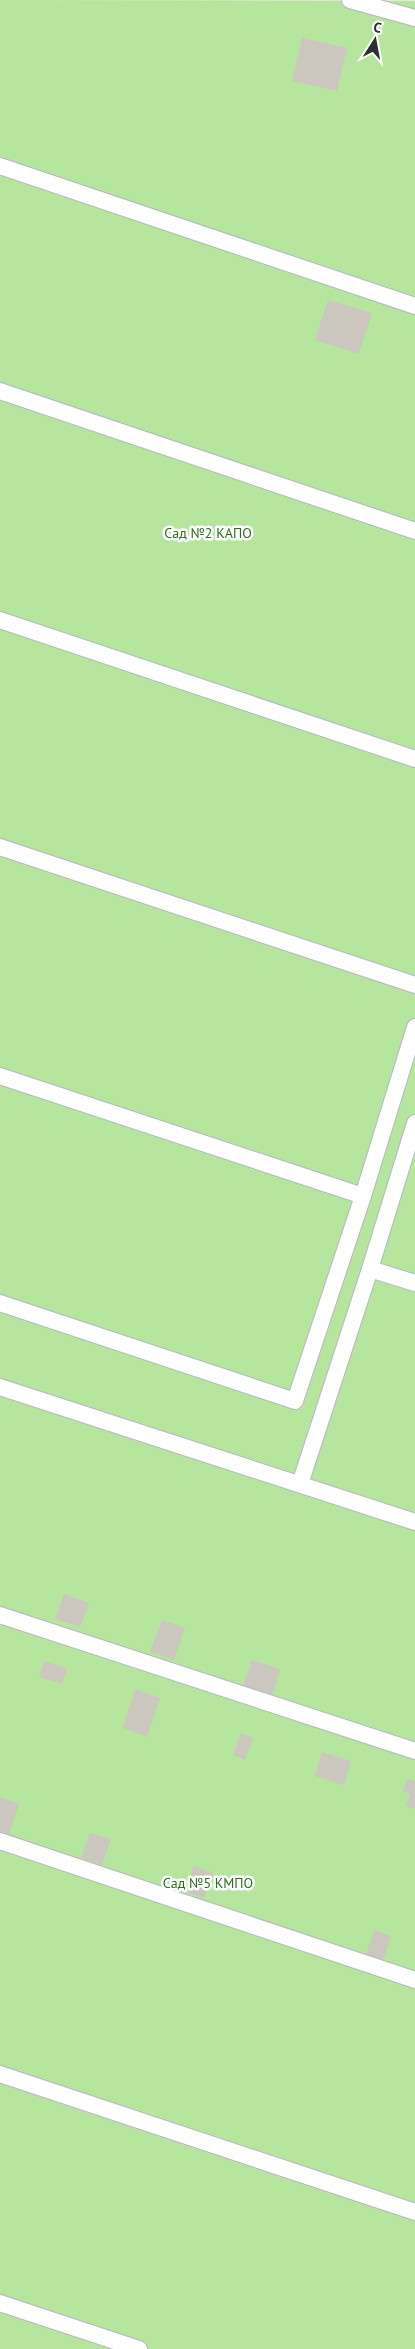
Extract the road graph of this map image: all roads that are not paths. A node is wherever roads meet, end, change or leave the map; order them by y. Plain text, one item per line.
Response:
1 (350, 0) edge
2 (415, 18) edge
3 (0, 166) edge
4 (415, 306) edge
5 (0, 392) edge
6 (415, 531) edge
7 (0, 620) edge
8 (415, 759) edge
9 (0, 847) edge
10 (415, 985) edge
11 (415, 1027) edge
12 (0, 1076) edge
13 (415, 1122) edge
14 (363, 1196) junction
15 (370, 1269) junction
16 (415, 1283) edge
17 (0, 1303) edge
18 (0, 1387) edge
19 (300, 1484) junction
20 (415, 1522) edge
21 (0, 1615) edge
22 (415, 1751) edge
23 (0, 1840) edge
24 (415, 1980) edge
25 (0, 2074) edge
26 (415, 2212) edge
27 (0, 2303) edge
28 (139, 2349) edge

1 - 2 lane
3 - 4 lane
5 - 6 lane
7 - 8 lane
9 - 10 lane
11 - 14 lane
12 - 14 lane
13 - 15 lane
14 - 17 lane
15 - 16 lane
15 - 19 lane
18 - 19 lane
19 - 20 lane
21 - 22 lane
23 - 24 lane
25 - 26 lane
27 - 28 lane

